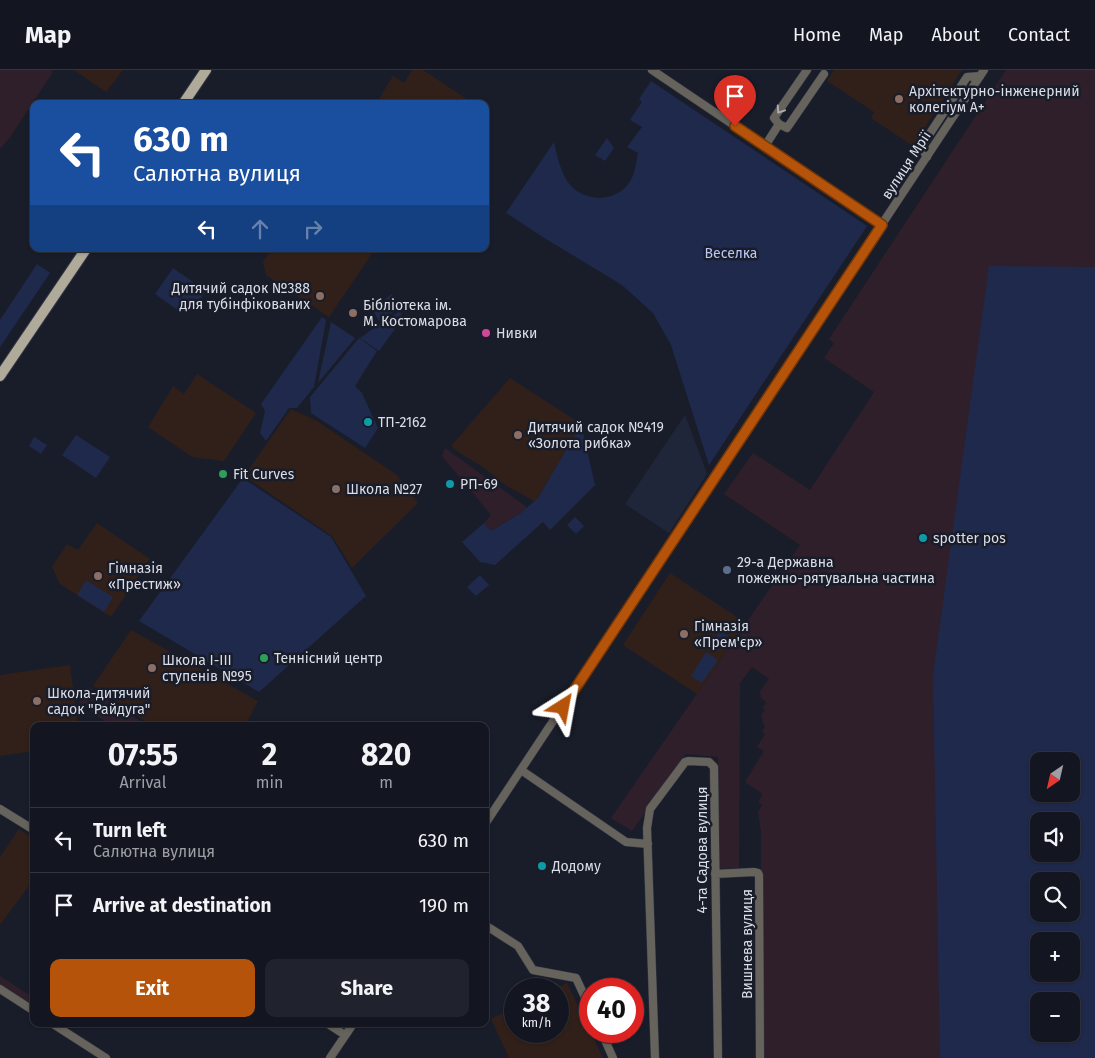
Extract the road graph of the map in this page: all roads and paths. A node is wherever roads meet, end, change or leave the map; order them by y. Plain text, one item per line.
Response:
1 (206, 70) edge
2 (652, 70) edge
3 (807, 70) edge
4 (811, 70) edge
5 (825, 73) edge
6 (982, 73) edge
7 (186, 100) edge
8 (779, 124) junction
9 (765, 146) junction
10 (882, 225) junction
11 (84, 252) edge
12 (0, 376) edge
13 (521, 770) junction
14 (0, 809) edge
15 (489, 818) edge
16 (30, 828) edge
17 (648, 844) junction
18 (715, 874) junction
19 (489, 928) edge
20 (579, 984) edge
21 (0, 989) edge
22 (30, 1008) edge
23 (58, 1027) edge
24 (333, 1027) edge
25 (351, 1027) edge
26 (345, 1035) junction
27 (606, 1043) edge
28 (106, 1058) edge
29 (330, 1058) edge
30 (613, 1058) edge
31 (656, 1058) edge
32 (718, 1058) edge
33 (760, 1058) edge

1 - 7 main road
2 - 9 street
3 -> 8 street
4 - 5 street
5 - 8 street
6 - 10 street, вулиця Мрії
8 - 9 street
9 - 10 street
10 - 13 street, вулиця Мрії
11 - 12 main road
13 - 15 street, вулиця Мрії
13 - 17 street
14 - 16 street
17 - 18 street, 4-та Садова вулиця
17 - 31 street
18 - 32 street, 4-та Садова вулиця
18 - 33 street, Вишнева вулиця
19 - 20 street
21 - 22 street
23 - 28 street
24 - 26 street
25 - 26 street
26 - 29 street
27 - 30 street

